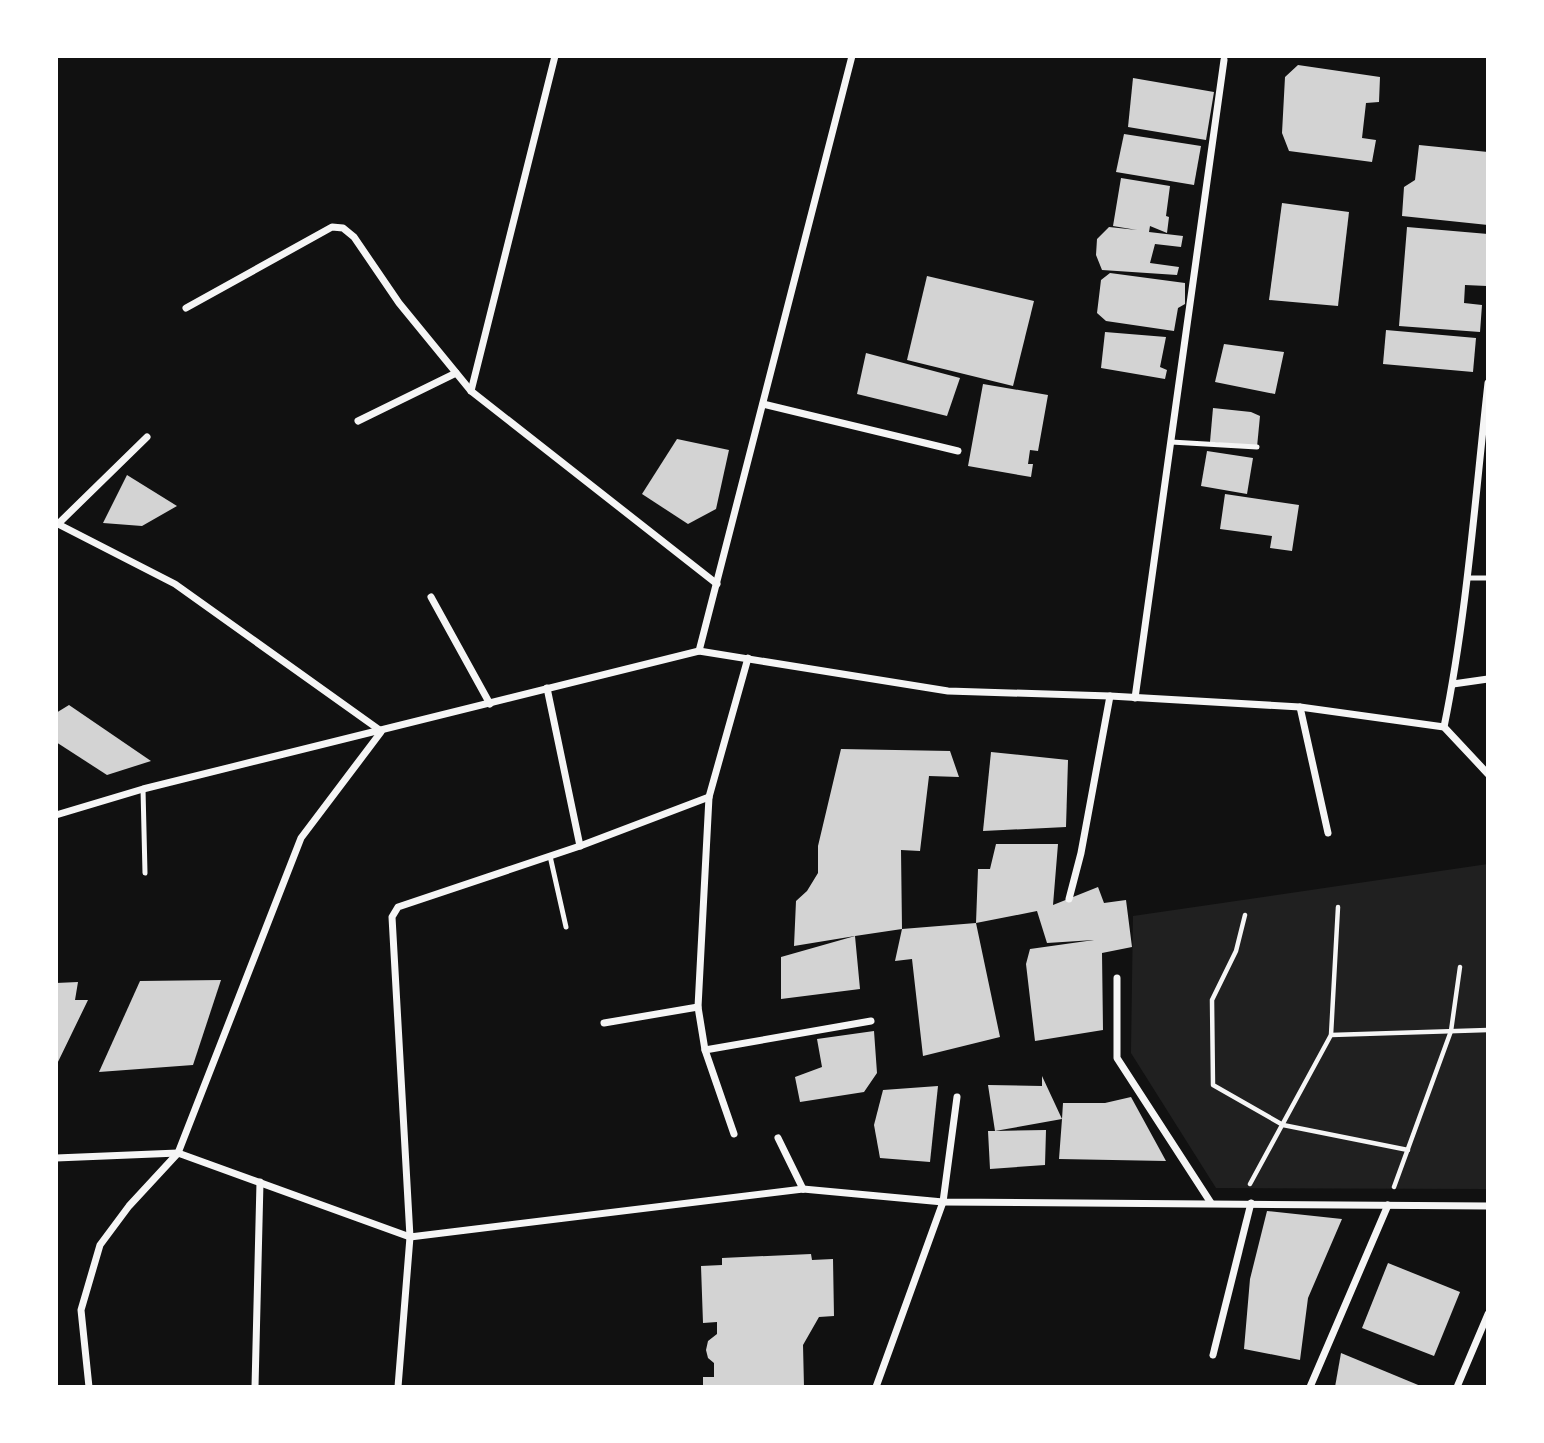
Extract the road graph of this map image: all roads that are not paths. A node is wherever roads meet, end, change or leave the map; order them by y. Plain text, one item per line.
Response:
1 (555, 56) edge
2 (852, 56) edge
3 (1224, 61) dead end
4 (186, 308) dead end
5 (456, 373) junction
6 (1488, 383) edge
7 (471, 391) junction
8 (763, 404) junction
9 (358, 421) dead end
10 (1485, 433) edge
11 (146, 437) dead end
12 (1171, 442) junction
13 (1257, 447) dead end
14 (958, 450) dead end
15 (57, 524) edge
16 (1466, 578) junction
17 (1488, 578) edge
18 (717, 584) junction
19 (430, 597) dead end
20 (699, 651) junction
21 (748, 658) junction
22 (1488, 679) edge
23 (1453, 684) junction
24 (547, 688) junction
25 (1110, 696) junction
26 (1135, 698) junction
27 (490, 704) junction
28 (1300, 707) junction
29 (1444, 727) junction
30 (381, 731) junction
31 (1488, 774) edge
32 (143, 789) junction
33 (709, 797) junction
34 (56, 815) edge
35 (1328, 833) dead end
36 (580, 846) junction
37 (550, 856) junction
38 (145, 873) dead end
39 (1069, 899) dead end
40 (566, 927) dead end
41 (1117, 978) dead end
42 (698, 1007) junction
43 (871, 1021) dead end
44 (604, 1023) dead end
45 (705, 1050) junction
46 (957, 1097) dead end
47 (734, 1134) dead end
48 (778, 1138) dead end
49 (178, 1153) junction
50 (56, 1158) edge
51 (260, 1182) junction
52 (803, 1189) junction
53 (943, 1202) junction
54 (1211, 1203) junction
55 (1251, 1203) junction
56 (1388, 1205) junction
57 (1488, 1206) edge
58 (410, 1237) junction
59 (1488, 1314) edge
60 (1213, 1354) dead end
61 (89, 1387) edge
62 (254, 1387) edge
63 (398, 1387) edge
64 (876, 1387) edge
65 (1310, 1387) edge
66 (1457, 1387) edge

1 - 7 street
2 - 8 street
3 - 12 street
4 - 5 street
5 - 7 street
5 - 9 street
6 - 10 street
7 - 18 street
8 - 14 street
8 - 18 street
10 - 16 street
11 - 15 street
12 - 13 lane
12 - 26 street
15 - 30 street
16 - 17 lane
16 - 23 street
18 - 20 street
19 - 27 street
20 - 21 street
20 - 24 street
21 - 25 street
21 - 33 street
22 - 23 street
23 - 29 street
24 - 27 street
24 - 36 street
25 - 26 street
25 - 39 street
26 - 28 street
27 - 30 street
28 - 29 street
28 - 35 street
29 - 31 street
30 - 32 street
30 - 49 street
32 - 34 street
32 - 38 lane
33 - 36 street
33 - 42 street
36 - 37 street
37 - 40 lane
37 - 58 street
41 - 54 street
42 - 44 street
42 - 45 street
43 - 45 street
45 - 47 street
46 - 53 street
48 - 52 street
49 - 50 street
49 - 51 street
49 - 61 street
51 - 58 street
51 - 62 street
52 - 53 street
52 - 58 street
53 - 54 street
53 - 64 street
54 - 55 street
55 - 56 street
55 - 60 street
56 - 57 street
56 - 65 street
58 - 63 street
59 - 66 street

